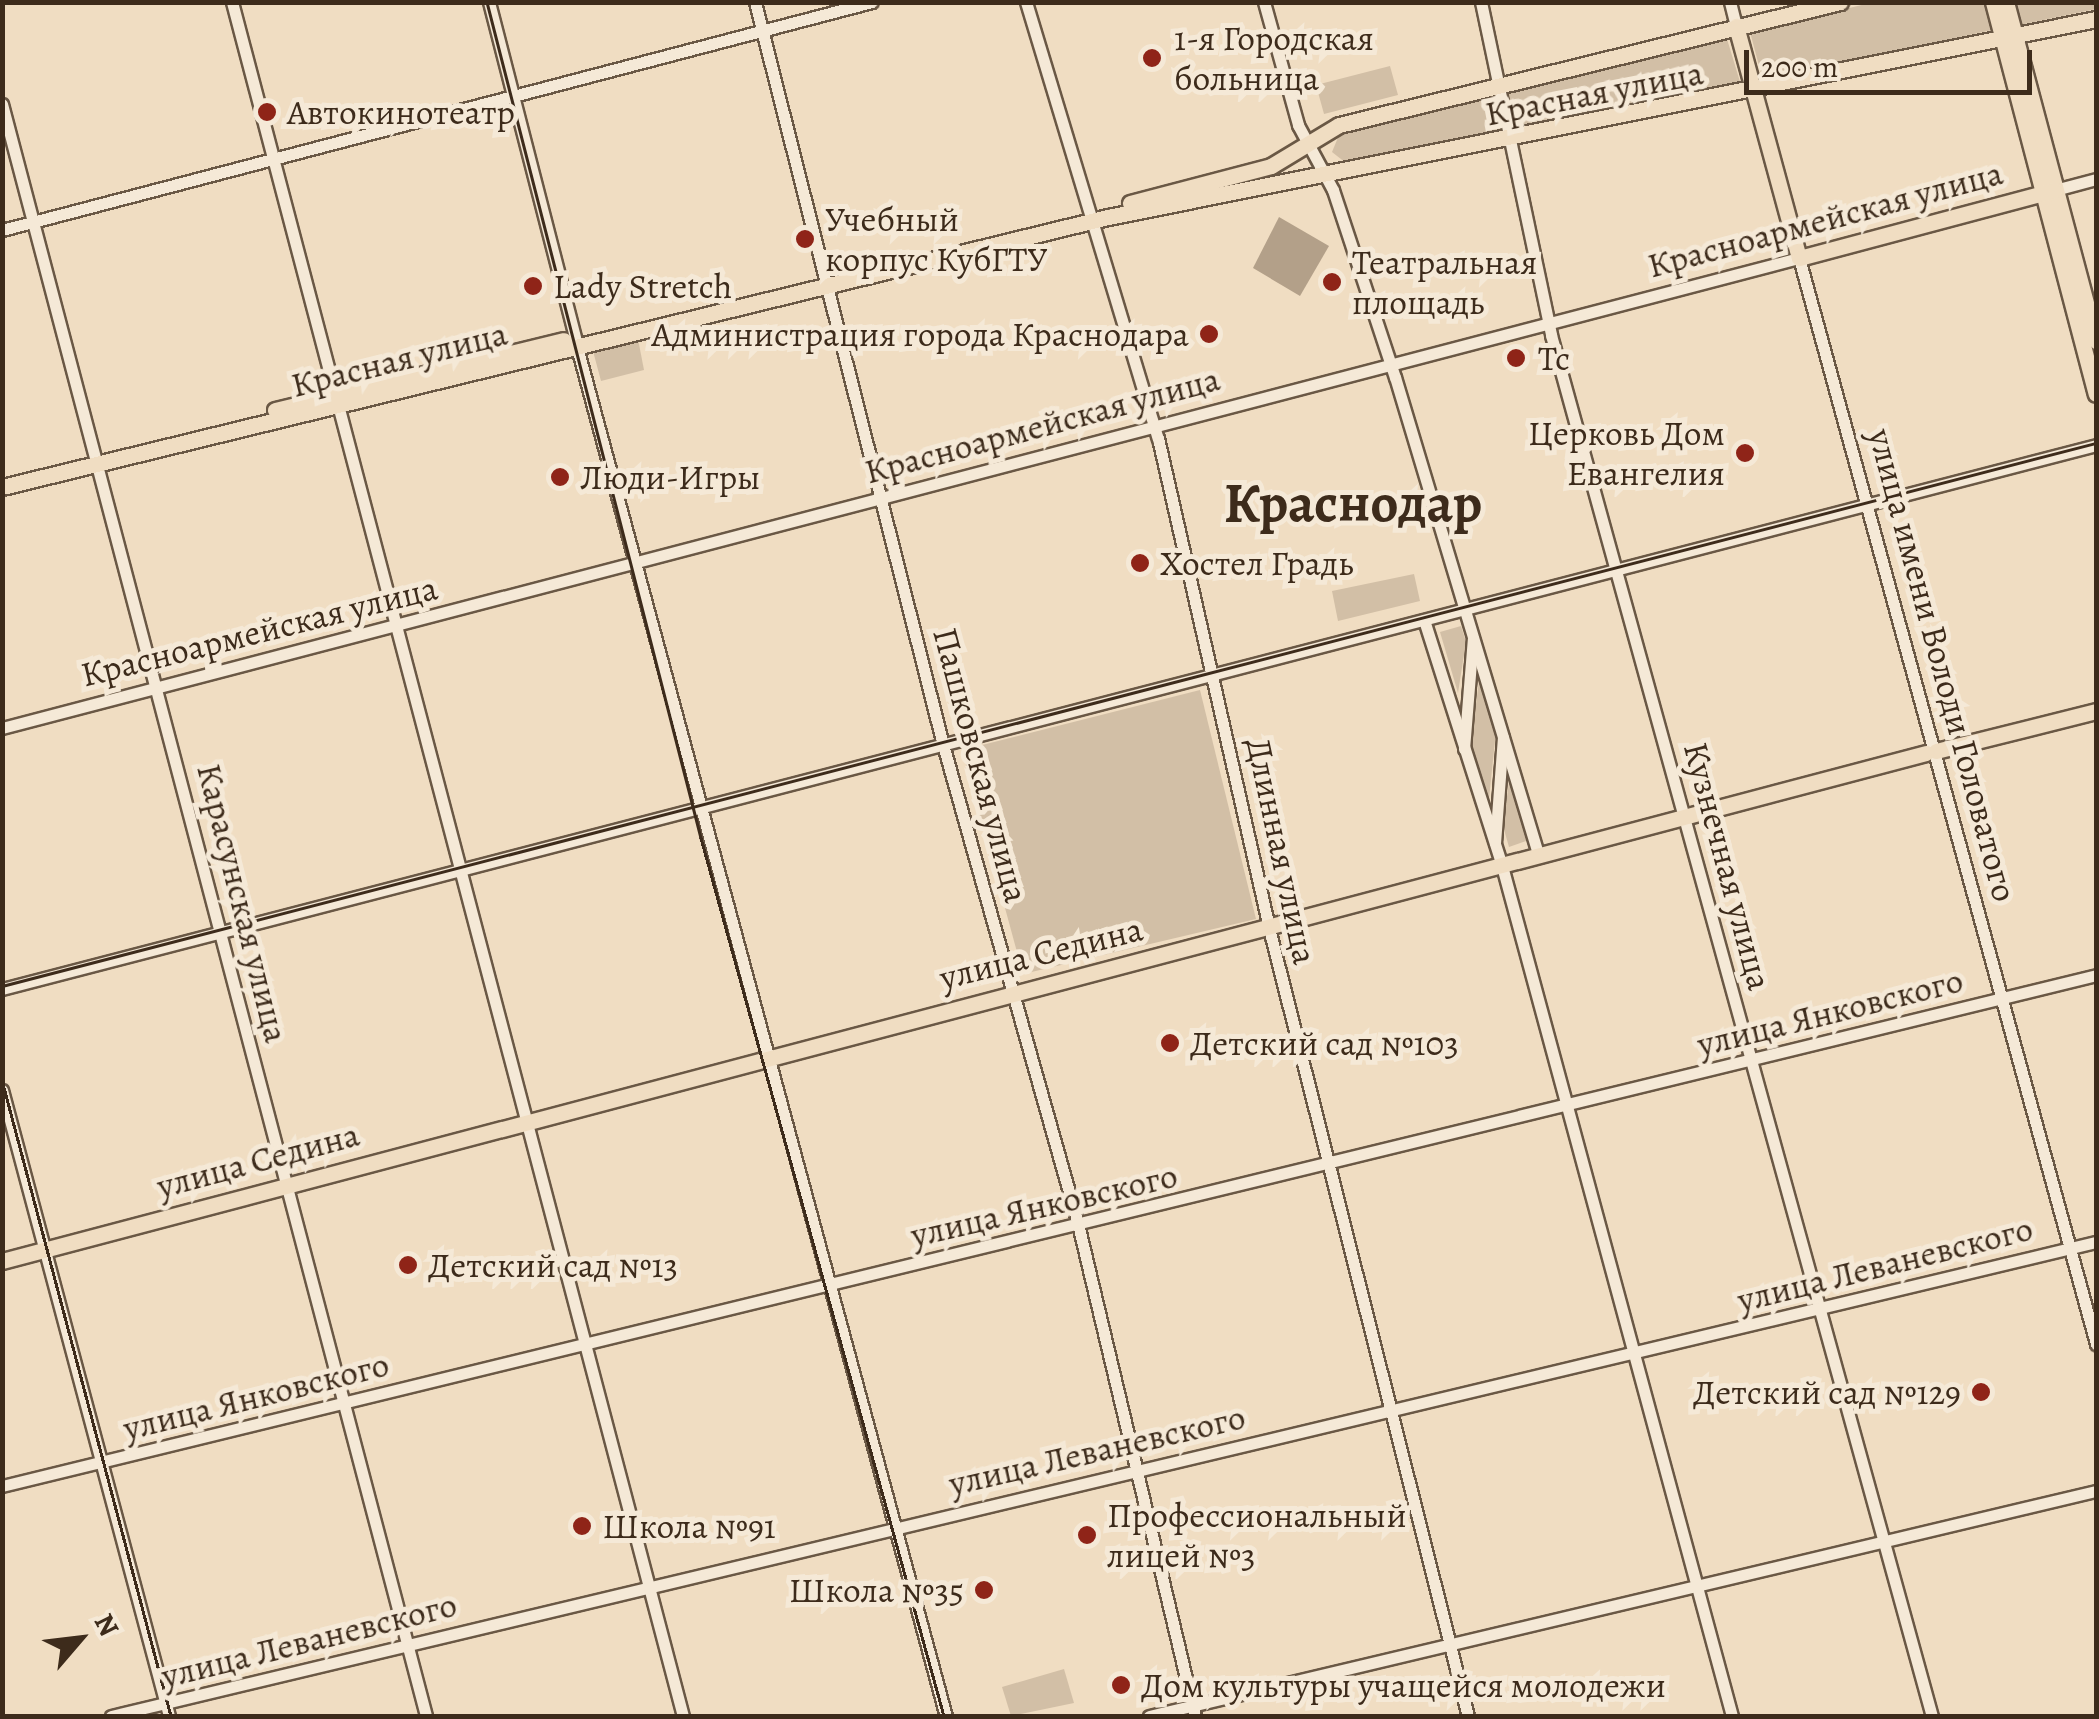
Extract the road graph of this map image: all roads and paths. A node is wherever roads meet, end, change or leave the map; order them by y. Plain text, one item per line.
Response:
1 (232, 2) edge
2 (489, 2) edge
3 (755, 2) edge
4 (872, 2) edge
5 (1026, 2) edge
6 (1264, 2) edge
7 (1482, 2) edge
8 (1730, 2) edge
9 (1840, 2) edge
10 (1992, 2) edge
11 (2006, 2) edge
12 (2096, 19) edge
13 (1736, 26) junction
14 (763, 30) junction
15 (2007, 36) junction
16 (1501, 84) junction
17 (1754, 92) junction
18 (514, 97) junction
19 (2, 104) edge
20 (1507, 140) junction
21 (1306, 143) junction
22 (274, 164) junction
23 (1322, 177) junction
24 (2096, 179) edge
25 (1216, 180) junction
26 (2047, 192) junction
27 (1220, 197) junction
28 (1094, 216) junction
29 (35, 222) junction
30 (2, 230) edge
31 (1799, 258) junction
32 (830, 280) junction
33 (1548, 322) junction
34 (576, 342) junction
35 (2096, 342) edge
36 (1386, 364) junction
37 (2096, 394) edge
38 (341, 398) junction
39 (1154, 426) junction
40 (2096, 445) edge
41 (95, 460) junction
42 (2, 478) edge
43 (2, 487) edge
44 (884, 497) junction
45 (1868, 507) junction
46 (634, 566) junction
47 (1618, 572) junction
48 (1467, 609) junction
49 (1424, 620) junction
50 (393, 628) junction
51 (1474, 629) junction
52 (1214, 672) junction
53 (160, 686) junction
54 (1468, 694) junction
55 (1444, 696) junction
56 (2096, 710) edge
57 (2, 728) edge
58 (1504, 729) junction
59 (942, 738) junction
60 (1931, 752) junction
61 (1464, 758) junction
62 (696, 807) junction
63 (1687, 817) junction
64 (1495, 843) junction
65 (1539, 856) junction
66 (1502, 866) junction
67 (457, 872) junction
68 (1269, 926) junction
69 (222, 931) junction
70 (2096, 975) edge
71 (2, 988) edge
72 (1017, 990) junction
73 (2002, 997) junction
74 (763, 1056) junction
75 (1752, 1060) junction
76 (2, 1090) edge
77 (1566, 1108) junction
78 (524, 1121) junction
79 (1329, 1168) junction
80 (285, 1184) junction
81 (1078, 1224) junction
82 (2096, 1242) edge
83 (2071, 1248) junction
84 (46, 1249) junction
85 (2, 1261) edge
86 (824, 1285) junction
87 (1820, 1309) junction
88 (582, 1343) junction
89 (2096, 1344) edge
90 (1632, 1353) junction
91 (344, 1402) junction
92 (1392, 1410) junction
93 (102, 1462) junction
94 (1135, 1470) junction
95 (2, 1486) edge
96 (2096, 1491) edge
97 (893, 1526) junction
98 (1884, 1542) junction
99 (1696, 1587) junction
100 (649, 1588) junction
101 (408, 1644) junction
102 (1451, 1647) junction
103 (166, 1703) junction
104 (1194, 1711) edge
105 (111, 1716) edge
106 (169, 1716) edge
107 (426, 1716) edge
108 (683, 1716) edge
109 (946, 1716) edge
110 (1149, 1716) edge
111 (1468, 1716) edge
112 (1732, 1716) edge
113 (1932, 1716) edge

1 - 22 street
2 - 18 street
3 - 14 street, Пашковская улица
4 - 14 street
5 - 28 street, Длинная улица
6 - 21 street
7 - 16 street, Кузнечная улица
8 - 13 street, улица имени Володи Головатого
9 - 13 main road, Красная улица
10 - 15 main road
11 - 15 main road
12 - 15 main road, Красная улица
13 - 16 main road, Красная улица
13 - 17 main road, улица имени Володи Головатого
14 - 18 street
14 - 32 street, Пашковская улица
15 - 17 main road, Красная улица
15 - 26 main road
16 - 20 street, Кузнечная улица
16 - 21 main road, Красная улица
17 - 20 main road, Красная улица
17 - 31 main road, улица имени Володи Головатого
18 - 22 street
18 - 34 street
19 - 29 street, Карасунская улица
20 - 23 main road, Красная улица
20 - 33 street, Кузнечная улица
21 - 23 street
21 - 25 main road, Красная улица
22 - 29 street
22 - 38 street
23 - 27 main road, Красная улица
23 - 36 street
24 - 26 street, Красноармейская улица
25 - 27 street
25 - 28 main road, Красная улица
26 - 31 main road, Красноармейская улица
26 - 35 main road
26 - 37 main road
27 - 28 main road, Красная улица
28 - 32 main road, Красная улица
28 - 39 street, Длинная улица
29 - 30 street
29 - 41 street, Карасунская улица
31 - 33 street, Красноармейская улица
31 - 45 street, улица имени Володи Головатого
32 - 34 main road, Красная улица
32 - 44 street, Пашковская улица
33 - 36 street, Красноармейская улица
33 - 47 street, Кузнечная улица
34 - 38 main road, Красная улица
34 - 46 street
36 - 39 street, Красноармейская улица
36 - 48 street
38 - 41 main road, Красная улица
38 - 50 street
39 - 44 street, Красноармейская улица
39 - 52 street, Длинная улица
40 - 45 street
41 - 42 main road, Красная улица
41 - 43 main road, Красная улица
41 - 53 street, Карасунская улица
44 - 46 street, Красноармейская улица
44 - 59 street, Пашковская улица
45 - 47 street
45 - 60 street, улица имени Володи Головатого
46 - 50 street, Красноармейская улица
46 - 62 street
47 - 48 street
47 - 63 street, Кузнечная улица
48 - 49 street
48 - 51 street
49 - 52 street
49 - 55 street
50 - 53 street, Красноармейская улица
50 - 67 street
51 - 54 street
51 - 58 street
52 - 59 street
52 - 68 street, Длинная улица
53 - 57 street, Красноармейская улица
53 - 69 street, Карасунская улица
54 - 55 street
54 - 61 street
55 - 61 street
56 - 60 main road, улица Седина
58 - 64 street
58 - 65 street
59 - 62 street
59 - 72 street, Пашковская улица
60 - 63 main road, улица Седина
60 - 73 street, улица имени Володи Головатого
61 - 64 street
62 - 67 street
62 - 74 street
63 - 65 main road, улица Седина
63 - 75 street, Кузнечная улица
64 - 66 street
65 - 66 main road, улица Седина
66 - 68 main road, улица Седина
66 - 77 street
67 - 69 street
67 - 78 street
68 - 72 main road, улица Седина
68 - 79 street, Длинная улица
69 - 71 street
69 - 80 street, Карасунская улица
70 - 73 street, улица Янковского
72 - 74 main road, улица Седина
72 - 81 street, Пашковская улица
73 - 75 street, улица Янковского
73 - 83 street, улица имени Володи Головатого
74 - 78 main road, улица Седина
74 - 86 street
75 - 77 street, улица Янковского
75 - 87 street, Кузнечная улица
76 - 84 street
77 - 79 street, улица Янковского
77 - 90 street
78 - 80 main road, улица Седина
78 - 88 street
79 - 81 street, улица Янковского
79 - 92 street, Длинная улица
80 - 84 main road, улица Седина
80 - 91 street, Карасунская улица
81 - 86 street, улица Янковского
81 - 94 street, Пашковская улица
82 - 83 street, улица Леваневского
83 - 87 street, улица Леваневского
83 - 89 street, улица имени Володи Головатого
84 - 85 main road, улица Седина
84 - 93 street
86 - 88 street, улица Янковского
86 - 97 street
87 - 90 street, улица Леваневского
87 - 98 street, Кузнечная улица
88 - 91 street, улица Янковского
88 - 100 street
90 - 92 street, улица Леваневского
90 - 99 street
91 - 93 street, улица Янковского
91 - 101 street, Карасунская улица
92 - 94 street, улица Леваневского
92 - 102 street, Длинная улица
93 - 95 street, улица Янковского
93 - 103 street
94 - 97 street, улица Леваневского
94 - 104 street, Пашковская улица
96 - 98 street
97 - 100 street, улица Леваневского
97 - 109 street
98 - 99 street
98 - 113 street, Кузнечная улица
99 - 102 street
99 - 112 street
100 - 101 street, улица Леваневского
100 - 108 street
101 - 103 street, улица Леваневского
101 - 107 street, Карасунская улица
102 - 104 street
102 - 111 street, Длинная улица
103 - 105 street, улица Леваневского
103 - 106 street
104 - 110 street

